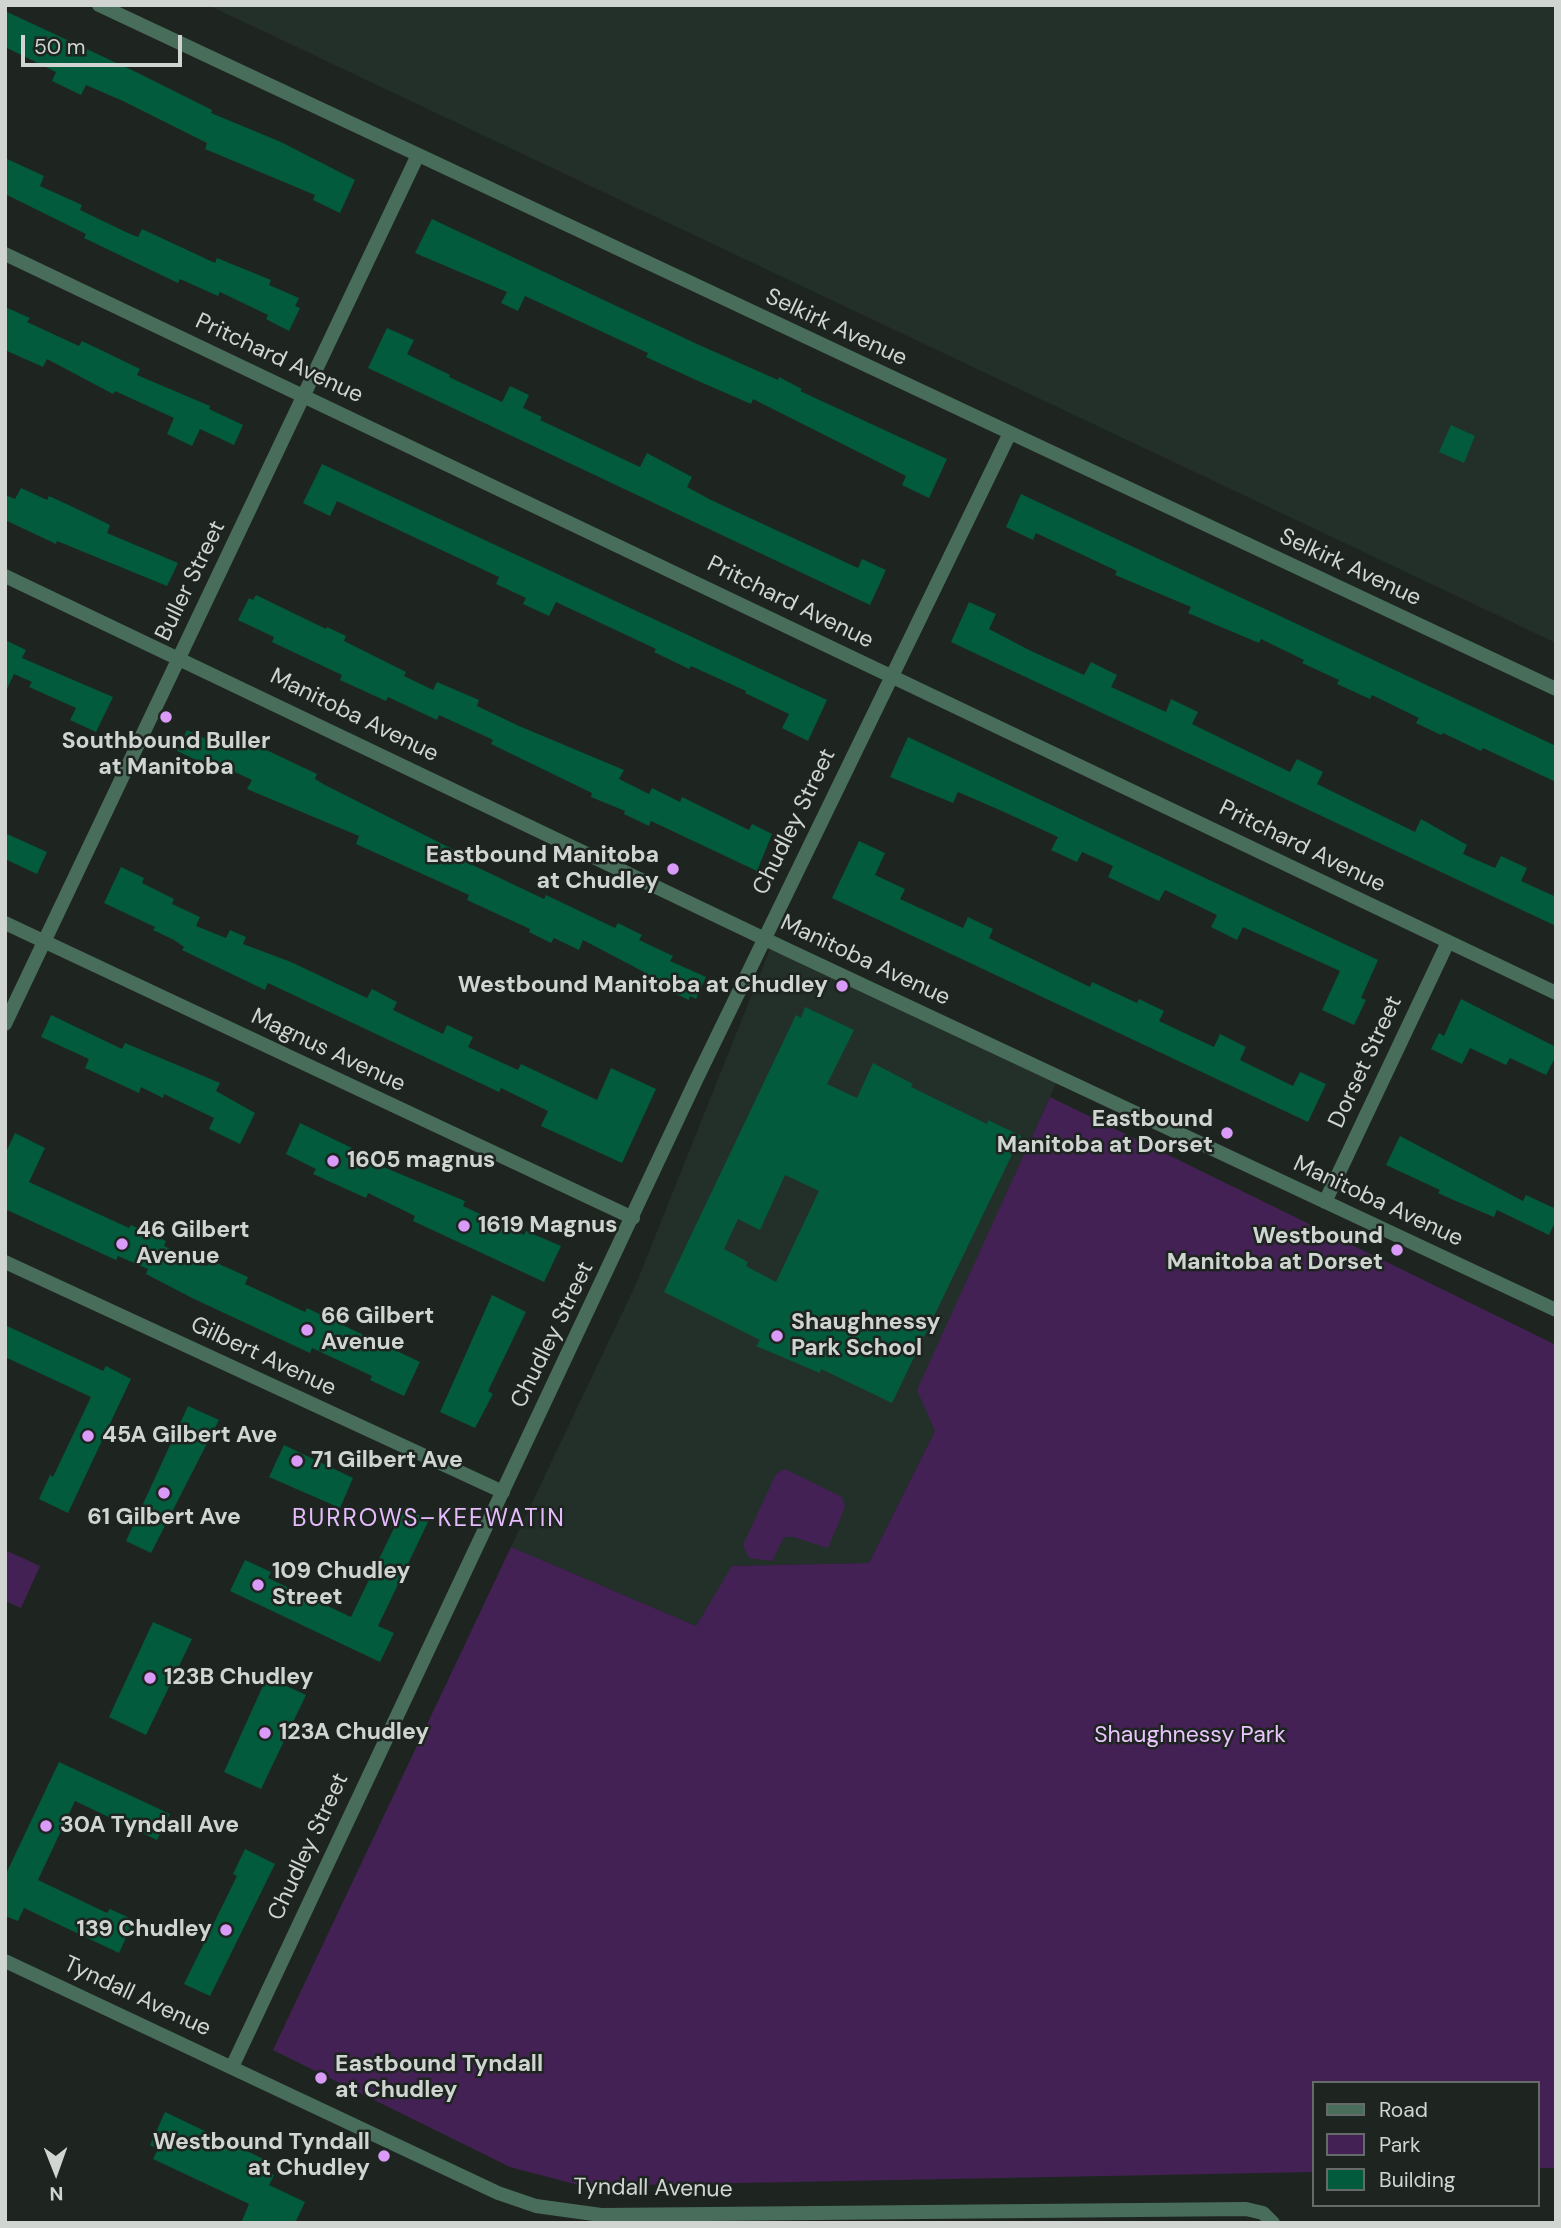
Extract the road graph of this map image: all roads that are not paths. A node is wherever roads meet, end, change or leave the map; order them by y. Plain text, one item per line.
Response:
1 (99, 5) edge
2 (416, 157) junction
3 (5, 254) edge
4 (303, 396) junction
5 (1009, 435) junction
6 (5, 576) edge
7 (180, 657) junction
8 (893, 677) junction
9 (1556, 689) edge
10 (5, 923) edge
11 (764, 938) junction
12 (45, 942) junction
13 (1448, 942) junction
14 (1556, 993) edge
15 (5, 1024) edge
16 (1325, 1202) junction
17 (633, 1218) junction
18 (5, 1262) edge
19 (1556, 1310) edge
20 (503, 1492) junction
21 (5, 1961) edge
22 (232, 2067) junction
23 (1270, 2219) edge

1 - 2 street, Selkirk Avenue
2 - 4 street, Buller Street
2 - 5 street, Selkirk Avenue
3 - 4 street, Pritchard Avenue
4 - 7 street, Buller Street
4 - 8 street, Pritchard Avenue
5 - 8 street, Chudley Street
5 - 9 street, Selkirk Avenue
6 - 7 street, Manitoba Avenue
7 - 11 street, Manitoba Avenue
7 - 12 street, Buller Street
8 - 11 street, Chudley Street
8 - 13 street, Pritchard Avenue
10 - 12 street, Magnus Avenue
11 - 16 street, Manitoba Avenue
11 - 17 street, Chudley Street
12 - 15 street, Buller Street
12 - 17 street, Magnus Avenue
13 - 14 street, Pritchard Avenue
13 - 16 street, Dorset Street
16 - 19 street, Manitoba Avenue
17 - 20 street, Chudley Street
18 - 20 street, Gilbert Avenue
20 - 22 street, Chudley Street
21 - 22 street, Tyndall Avenue
22 - 23 street, Tyndall Avenue

